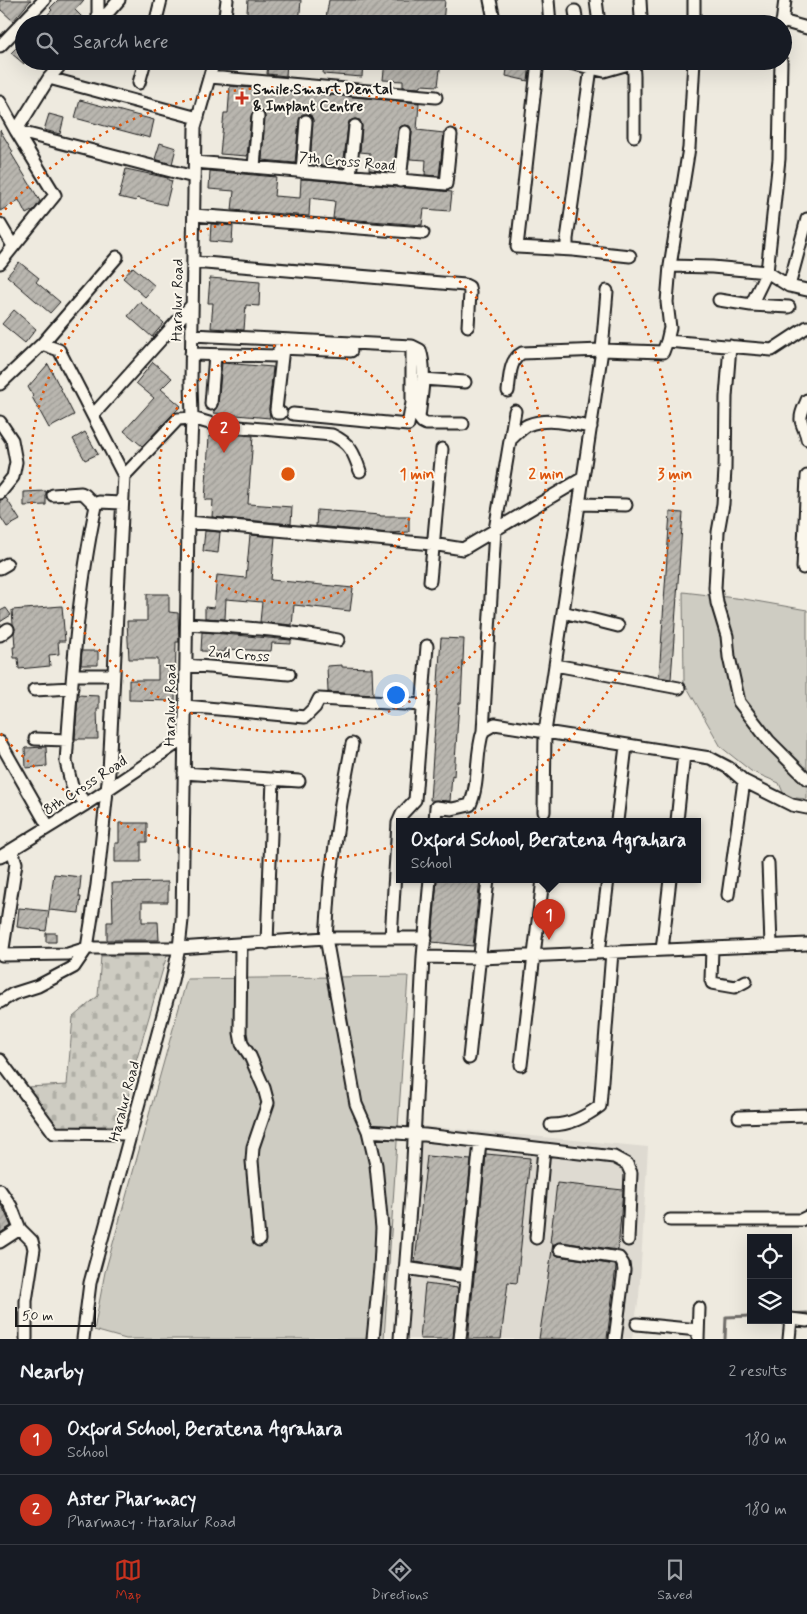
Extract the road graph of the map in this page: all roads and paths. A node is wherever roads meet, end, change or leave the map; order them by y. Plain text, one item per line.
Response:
1 (44, 0) edge
2 (98, 0) edge
3 (119, 0) edge
4 (161, 0) edge
5 (228, 0) edge
6 (490, 0) edge
7 (548, 0) edge
8 (596, 0) edge
9 (640, 0) edge
10 (694, 0) edge
11 (785, 0) edge
12 (575, 11) dead end
13 (30, 15) edge
14 (98, 15) edge
15 (106, 15) edge
16 (157, 15) edge
17 (226, 15) edge
18 (493, 15) edge
19 (549, 15) edge
20 (576, 15) edge
21 (598, 15) edge
22 (642, 15) edge
23 (694, 15) edge
24 (783, 15) edge
25 (792, 24) edge
26 (807, 28) edge
27 (15, 30) edge
28 (0, 46) edge
29 (56, 70) edge
30 (143, 70) edge
31 (212, 70) edge
32 (537, 70) edge
33 (585, 70) edge
34 (635, 70) edge
35 (693, 70) edge
36 (781, 70) edge
37 (210, 77) junction
38 (49, 78) junction
39 (139, 83) dead end
40 (436, 97) dead end
41 (0, 102) edge
42 (258, 117) dead end
43 (198, 118) junction
44 (306, 121) dead end
45 (355, 126) dead end
46 (16, 131) junction
47 (405, 132) dead end
48 (451, 135) dead end
49 (634, 136) dead end
50 (195, 162) junction
51 (254, 168) junction
52 (302, 172) junction
53 (350, 176) junction
54 (194, 177) junction
55 (400, 180) junction
56 (194, 215) junction
57 (807, 219) edge
58 (0, 224) edge
59 (423, 233) dead end
60 (13, 246) junction
61 (573, 250) junction
62 (630, 256) dead end
63 (117, 257) dead end
64 (193, 262) junction
65 (0, 263) edge
66 (670, 266) junction
67 (767, 272) junction
68 (789, 286) junction
69 (807, 290) edge
70 (607, 291) dead end
71 (719, 300) dead end
72 (751, 304) junction
73 (192, 305) junction
74 (789, 307) dead end
75 (468, 326) dead end
76 (807, 327) edge
77 (192, 335) junction
78 (667, 341) junction
79 (42, 344) junction
80 (730, 346) junction
81 (283, 348) junction
82 (412, 350) junction
83 (602, 350) junction
84 (191, 354) junction
85 (215, 355) junction
86 (423, 379) junction
87 (191, 382) junction
88 (213, 382) junction
89 (465, 382) dead end
90 (0, 384) edge
91 (508, 391) dead end
92 (807, 400) edge
93 (211, 404) dead end
94 (515, 411) dead end
95 (281, 413) dead end
96 (293, 414) dead end
97 (92, 415) junction
98 (192, 418) junction
99 (0, 422) edge
100 (463, 424) dead end
101 (590, 427) junction
102 (807, 439) edge
103 (510, 440) junction
104 (442, 450) dead end
105 (360, 471) dead end
106 (124, 476) junction
107 (807, 476) edge
108 (583, 478) junction
109 (0, 494) edge
110 (53, 495) dead end
111 (122, 504) junction
112 (579, 504) junction
113 (626, 505) dead end
114 (96, 506) junction
115 (188, 522) junction
116 (495, 530) junction
117 (432, 544) junction
118 (803, 568) dead end
119 (430, 581) dead end
120 (563, 612) junction
121 (187, 624) junction
122 (618, 626) dead end
123 (338, 640) dead end
124 (427, 646) dead end
125 (186, 665) junction
126 (555, 666) junction
127 (289, 674) dead end
128 (73, 675) junction
129 (114, 675) junction
130 (72, 688) junction
131 (679, 688) dead end
132 (34, 690) dead end
133 (422, 705) junction
134 (185, 706) junction
135 (483, 730) junction
136 (545, 732) junction
137 (185, 738) junction
138 (35, 739) dead end
139 (68, 740) junction
140 (0, 742) edge
141 (352, 744) dead end
142 (626, 746) junction
143 (684, 754) junction
144 (184, 773) junction
145 (273, 779) junction
146 (807, 779) edge
147 (299, 781) dead end
148 (744, 781) junction
149 (107, 789) junction
150 (414, 800) junction
151 (86, 804) junction
152 (436, 807) junction
153 (807, 808) edge
154 (544, 812) dead end
155 (400, 818) edge
156 (435, 818) edge
157 (617, 818) edge
158 (677, 818) edge
159 (48, 826) junction
160 (12, 850) junction
161 (396, 856) edge
162 (0, 857) edge
163 (768, 863) dead end
164 (430, 883) edge
165 (488, 883) edge
166 (543, 883) edge
167 (608, 883) edge
168 (670, 883) edge
169 (728, 895) dead end
170 (326, 938) junction
171 (391, 938) junction
172 (426, 938) junction
173 (267, 943) junction
174 (241, 944) junction
175 (807, 944) edge
176 (771, 946) junction
177 (87, 948) junction
178 (179, 948) junction
179 (712, 948) junction
180 (662, 950) junction
181 (612, 952) junction
182 (599, 953) junction
183 (1, 955) edge
184 (534, 956) junction
185 (423, 957) junction
186 (480, 958) junction
187 (746, 981) dead end
188 (0, 1002) edge
189 (469, 1058) dead end
190 (0, 1060) edge
191 (521, 1065) dead end
192 (807, 1115) edge
193 (739, 1117) dead end
194 (551, 1125) dead end
195 (368, 1131) junction
196 (130, 1134) junction
197 (415, 1134) junction
198 (480, 1142) junction
199 (544, 1149) junction
200 (0, 1190) edge
201 (807, 1217) edge
202 (670, 1220) dead end
203 (20, 1229) junction
204 (536, 1238) dead end
205 (259, 1240) dead end
206 (628, 1240) dead end
207 (0, 1242) edge
208 (560, 1249) dead end
209 (405, 1268) junction
210 (466, 1277) junction
211 (698, 1308) dead end
212 (807, 1321) edge
213 (637, 1324) dead end
214 (698, 1335) edge
215 (26, 1339) edge
216 (83, 1339) edge
217 (373, 1339) edge
218 (400, 1339) edge
219 (460, 1339) edge
220 (615, 1339) edge
221 (789, 1339) edge

1 - 13 street
2 - 14 street
3 - 15 street
4 - 16 street
5 - 17 street
6 - 18 street
7 - 19 street
8 - 21 street
9 - 22 street
10 - 23 street
11 - 24 street
12 - 20 street
25 - 26 street
27 - 28 street
29 - 38 street
30 - 39 street
31 - 37 street, Haralur Road
32 - 61 street
33 - 61 street
34 - 49 street
35 - 66 street
36 - 67 street
37 - 40 street
37 - 43 street, Haralur Road
38 - 43 street
38 - 46 street
41 - 46 street
42 - 51 street
43 - 50 street, Haralur Road
44 - 52 street
45 - 53 street
46 - 54 street
46 - 60 street
47 - 55 street
48 - 55 street, 7th Cross Road
50 - 51 street, 7th Cross Road
50 - 54 street, Haralur Road
51 - 52 street, 7th Cross Road
52 - 53 street, 7th Cross Road
53 - 55 street, 7th Cross Road
54 - 56 street, Haralur Road
56 - 59 street
56 - 64 street, Haralur Road
57 - 68 street
58 - 60 street
60 - 65 street
61 - 62 street
63 - 79 street
64 - 73 street, Haralur Road
64 - 75 street
66 - 67 street
66 - 78 street
67 - 68 street
67 - 72 street
68 - 69 street
70 - 83 street
71 - 72 street
72 - 74 street
73 - 77 street, Haralur Road
73 - 97 street
76 - 80 street
77 - 82 street
77 - 84 street, Haralur Road
78 - 80 street
78 - 83 street
79 - 90 street
79 - 97 street
80 - 146 street
81 - 82 street
81 - 85 street
81 - 95 street
82 - 86 street
82 - 96 street
83 - 91 street
83 - 101 street
84 - 85 street
84 - 87 street, Haralur Road
85 - 88 street
86 - 89 street
86 - 100 street
87 - 88 street
87 - 98 street, Haralur Road
88 - 93 street
92 - 102 street
94 - 103 street
97 - 106 street
98 - 105 street
98 - 106 street
98 - 115 street, Haralur Road
99 - 109 street
101 - 103 street
101 - 108 street
103 - 116 street
104 - 117 street
106 - 111 street
107 - 118 street
108 - 112 street
108 - 116 street
110 - 114 street
111 - 114 street
111 - 129 street
112 - 113 street
112 - 120 street
114 - 128 street
115 - 117 street
115 - 121 street, Haralur Road
116 - 117 street
116 - 135 street
117 - 119 street
120 - 122 street
120 - 126 street
121 - 123 street
121 - 125 street, Haralur Road
124 - 133 street
125 - 127 street, 2nd Cross
125 - 134 street, Haralur Road
126 - 131 street
126 - 136 street
128 - 129 street
128 - 130 street
129 - 149 street
130 - 132 street
130 - 139 street
133 - 134 street
133 - 150 street
134 - 137 street, Haralur Road
135 - 136 street
135 - 152 street
136 - 142 street
136 - 154 street
137 - 144 street, Haralur Road
137 - 149 street, 8th Cross Road
138 - 139 street
139 - 151 street
140 - 159 street
141 - 170 street
142 - 143 street
142 - 157 street
143 - 148 street
143 - 158 street
144 - 145 street
144 - 178 street, Haralur Road
145 - 147 street
145 - 173 street
148 - 153 street
148 - 169 street
149 - 151 street, 8th Cross Road
149 - 177 street
150 - 152 street
150 - 155 street
151 - 159 street, 8th Cross Road
152 - 156 street
159 - 160 street, 8th Cross Road
160 - 162 street, 8th Cross Road
160 - 183 street
161 - 171 street
163 - 176 street
164 - 172 street
165 - 186 street
166 - 184 street
167 - 182 street
168 - 180 street
170 - 171 street
170 - 173 street
170 - 195 street
171 - 172 street
172 - 185 street
173 - 174 street
174 - 178 street
174 - 205 street
175 - 176 street
176 - 179 street
177 - 178 street
177 - 183 street
177 - 188 street
178 - 196 street, Haralur Road
179 - 180 street
179 - 187 street
180 - 181 street
181 - 182 street
181 - 194 street
182 - 184 street
184 - 186 street
184 - 191 street
185 - 186 street
185 - 197 street
186 - 189 street
190 - 196 street
192 - 193 street
195 - 197 street
195 - 217 street
196 - 216 street, Haralur Road
197 - 198 street
197 - 209 street
198 - 199 street
198 - 210 street
199 - 204 street
199 - 206 street
200 - 203 street
201 - 202 street
203 - 207 street
203 - 215 street
208 - 220 street
209 - 210 street
209 - 218 street
210 - 219 street
211 - 214 street
212 - 221 street
213 - 214 street

